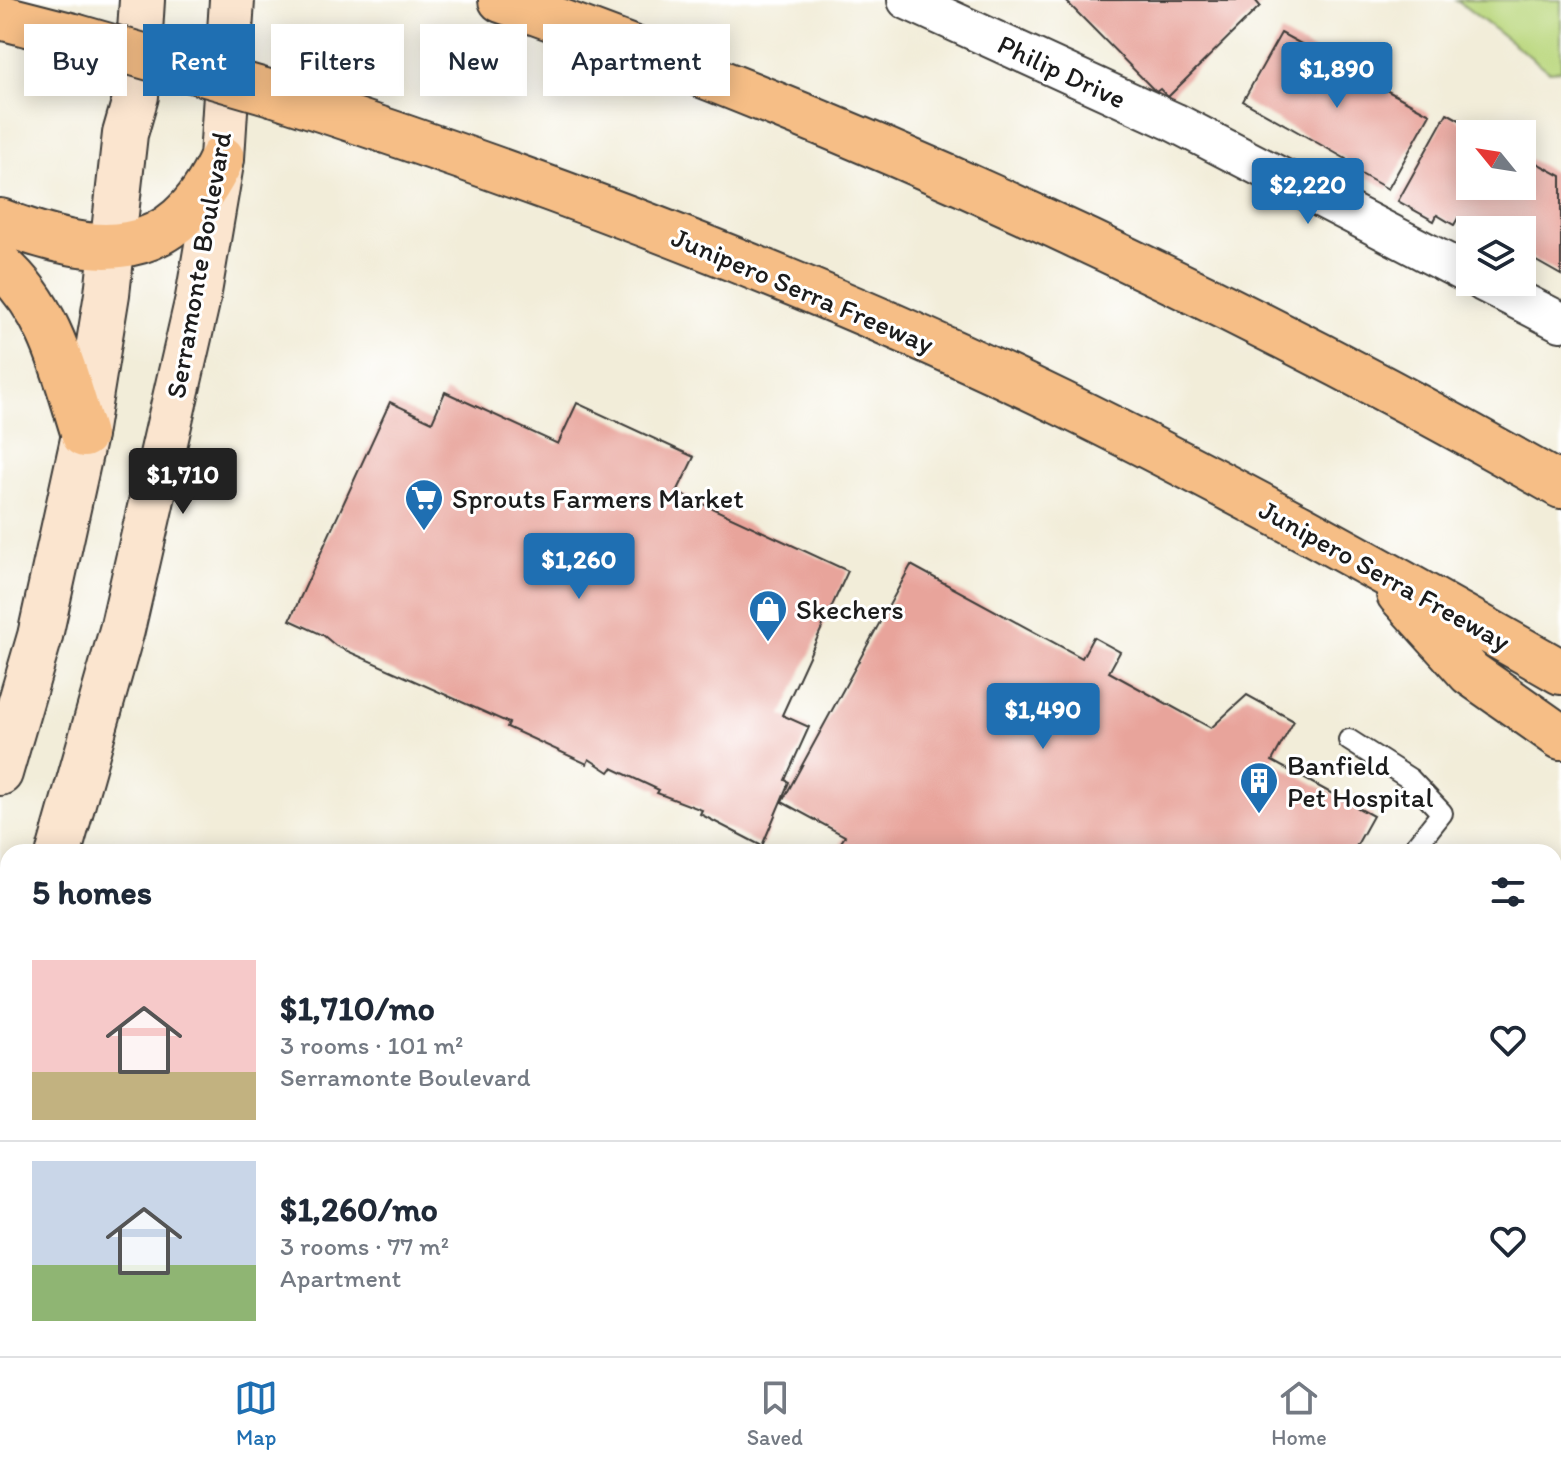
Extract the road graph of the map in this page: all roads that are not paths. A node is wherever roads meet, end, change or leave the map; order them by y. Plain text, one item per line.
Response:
1 (142, 0) edge
2 (232, 0) edge
3 (501, 0) edge
4 (912, 1) edge
5 (0, 17) edge
6 (222, 158) junction
7 (0, 221) edge
8 (113, 248) junction
9 (0, 265) edge
10 (1456, 268) edge
11 (1510, 296) edge
12 (1561, 322) edge
13 (84, 435) junction
14 (1561, 486) edge
15 (1373, 566) junction
16 (1561, 672) edge
17 (1561, 737) edge
18 (1349, 740) dead end
19 (0, 773) edge
20 (61, 844) edge
21 (1417, 844) edge

1 - 8 main road
2 - 6 main road, Serramonte Boulevard
3 - 14 highway
4 - 10 street, Philip Drive
5 - 15 highway, Junipero Serra Freeway, bridge
6 - 8 highway
6 - 20 main road, Serramonte Boulevard
7 - 8 highway
8 - 13 main road
9 - 13 highway
11 - 12 street
13 - 19 main road
15 - 16 highway, Junipero Serra Freeway
15 - 17 highway
18 - 21 lane

